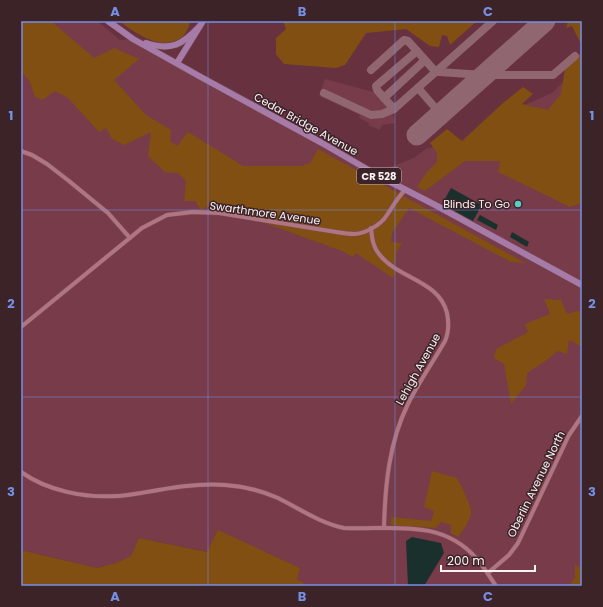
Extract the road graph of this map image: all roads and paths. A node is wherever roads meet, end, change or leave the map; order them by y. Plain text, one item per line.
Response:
1 (108, 21) edge
2 (203, 21) edge
3 (199, 27) junction
4 (134, 39) junction
5 (177, 63) junction
6 (21, 151) edge
7 (406, 190) junction
8 (371, 228) junction
9 (130, 238) junction
10 (582, 285) edge
11 (21, 328) edge
12 (582, 416) edge
13 (21, 472) edge
14 (384, 528) junction
15 (488, 574) junction
16 (496, 586) edge

1 - 4 main road, Cedar Bridge Avenue / CR 528
2 - 3 main road
3 - 4 main road
3 - 5 main road
4 - 5 main road, Cedar Bridge Avenue / CR 528
5 - 7 main road, Cedar Bridge Avenue / CR 528
6 - 9 street
7 - 8 street, Swarthmore Avenue
7 - 10 main road, Cedar Bridge Avenue / CR 528
8 - 9 street, Swarthmore Avenue
8 - 14 street, Lehigh Avenue
9 - 11 street, Swarthmore Avenue
12 - 15 street, Oberlin Avenue North
13 - 14 street
14 - 15 street
15 - 16 street

